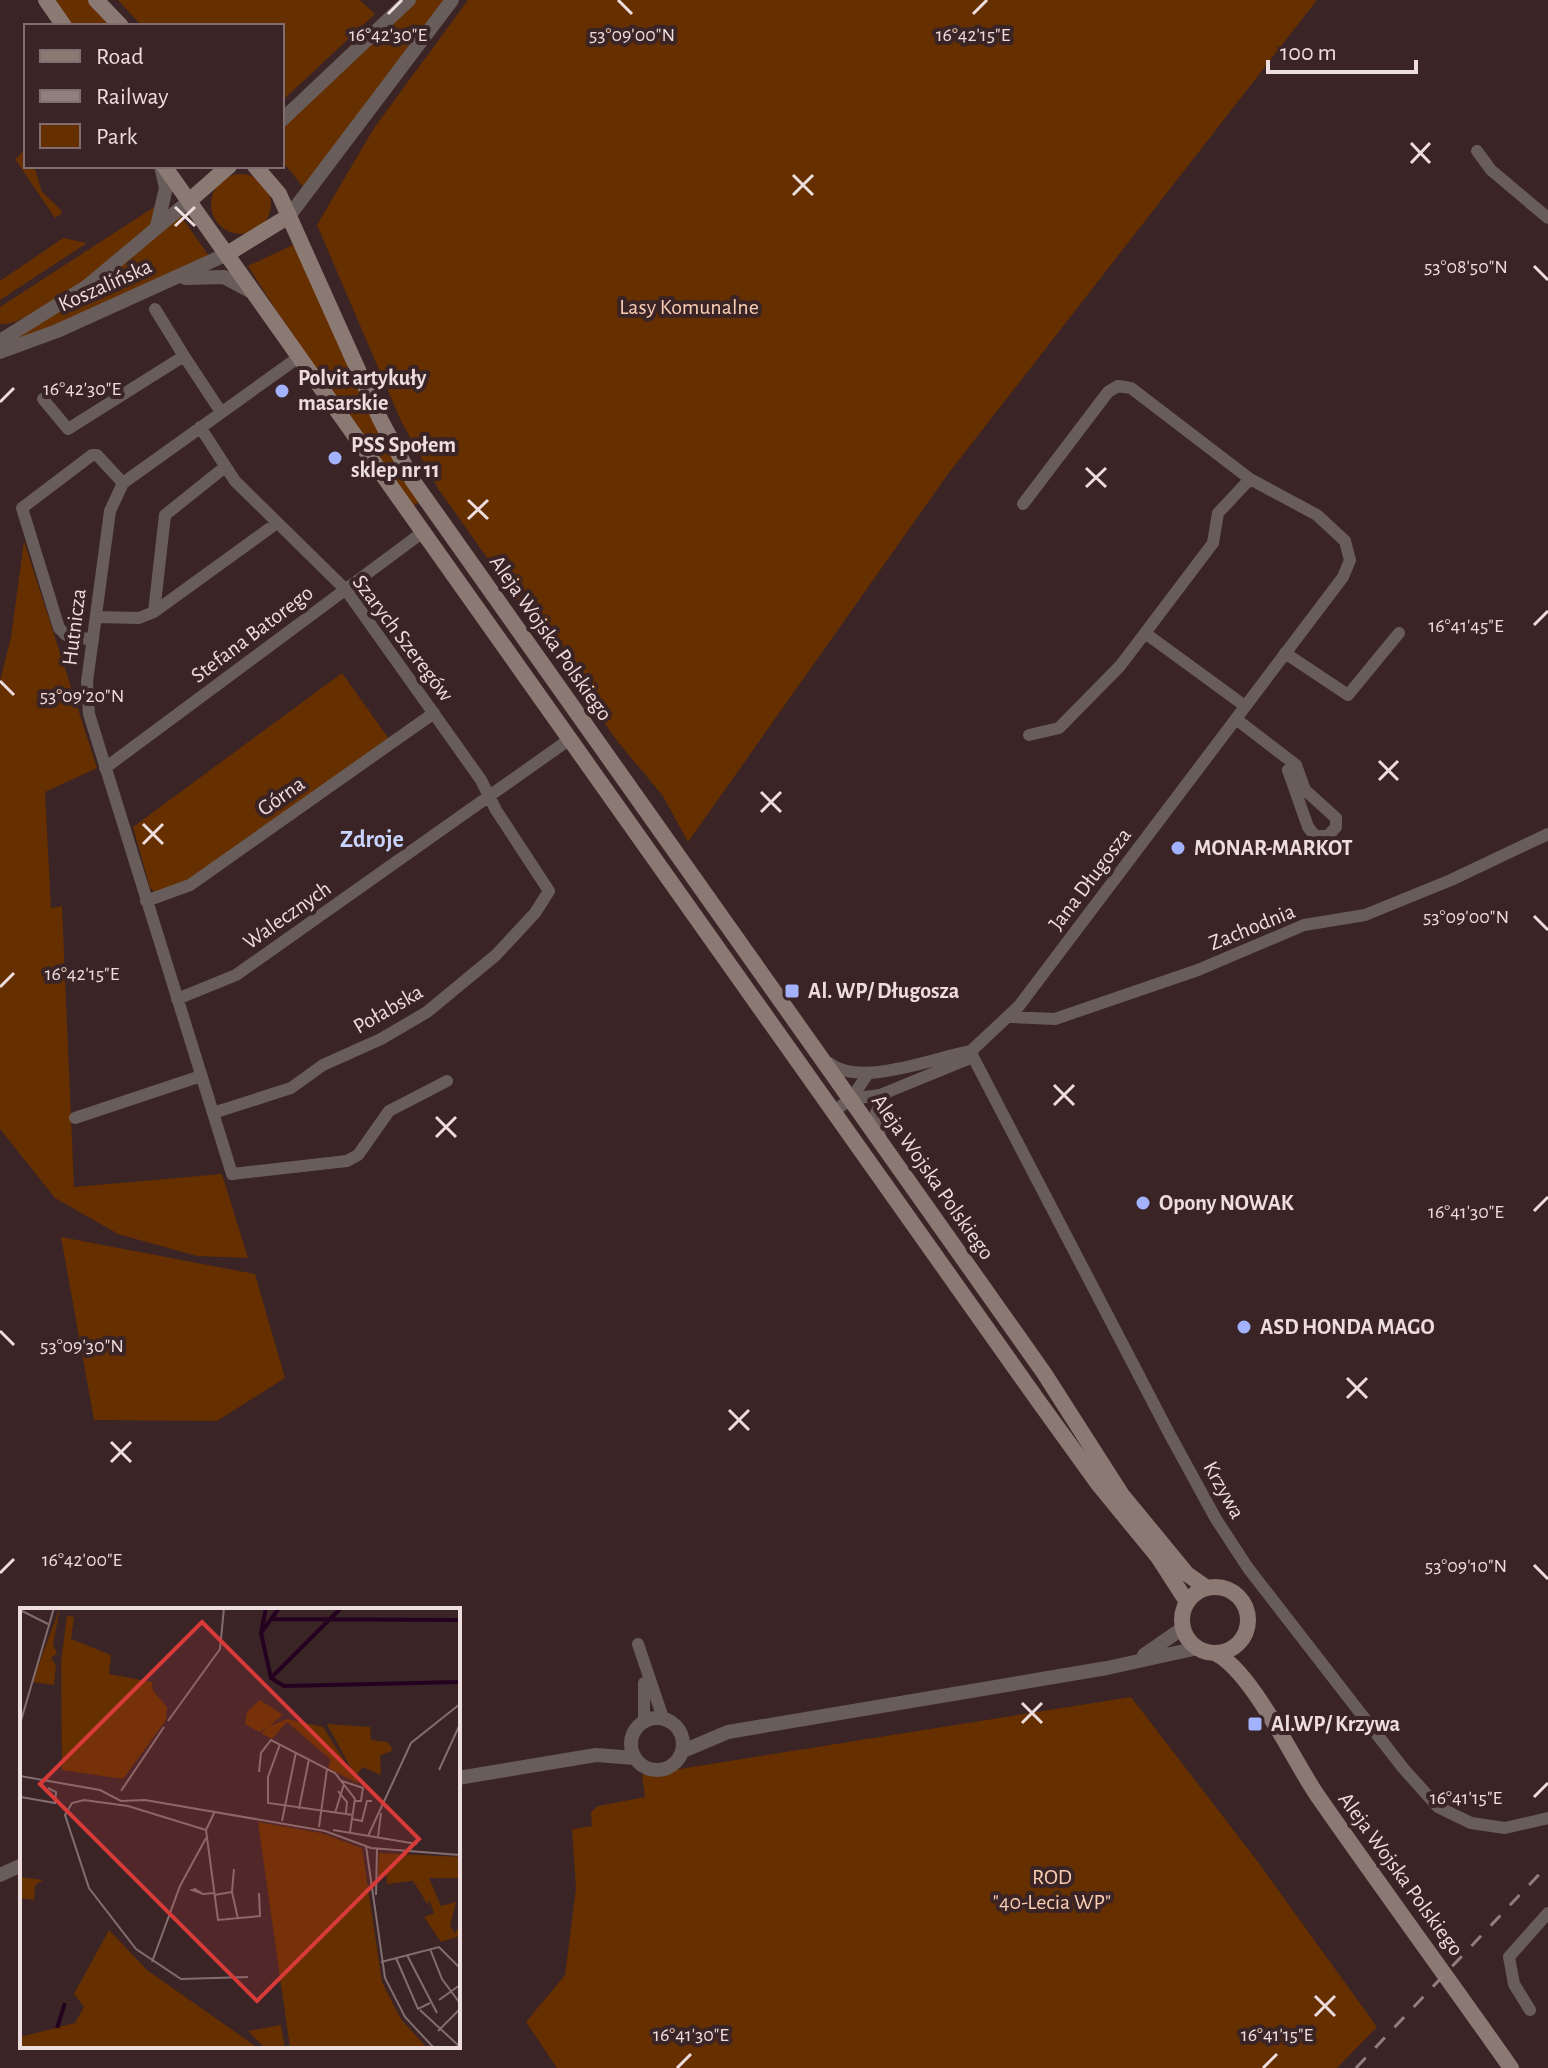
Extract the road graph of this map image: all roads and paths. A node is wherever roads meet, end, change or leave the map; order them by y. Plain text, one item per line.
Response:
1 (46, 0) edge
2 (96, 0) edge
3 (409, 0) edge
4 (452, 0) edge
5 (63, 24) edge
6 (119, 24) edge
7 (284, 118) edge
8 (1477, 151) dead end
9 (162, 168) edge
10 (164, 168) edge
11 (227, 168) edge
12 (257, 168) edge
13 (189, 201) junction
14 (289, 216) junction
15 (1548, 218) edge
16 (156, 230) junction
17 (227, 254) junction
18 (169, 280) junction
19 (255, 294) junction
20 (155, 309) dead end
21 (0, 341) edge
22 (0, 352) edge
23 (184, 356) junction
24 (299, 357) junction
25 (43, 399) dead end
26 (221, 412) junction
27 (200, 427) junction
28 (225, 467) junction
29 (1250, 479) junction
30 (123, 483) junction
31 (1023, 504) dead end
32 (277, 523) junction
33 (423, 532) junction
34 (1327, 575) dead end
35 (1338, 584) junction
36 (346, 590) junction
37 (154, 612) junction
38 (96, 617) junction
39 (1145, 633) junction
40 (1399, 633) dead end
41 (93, 640) junction
42 (1285, 653) junction
43 (1245, 706) junction
44 (434, 713) junction
45 (1236, 719) junction
46 (1029, 735) dead end
47 (570, 739) junction
48 (1296, 765) junction
49 (105, 768) junction
50 (629, 785) junction
51 (489, 795) junction
52 (611, 797) junction
53 (1548, 834) edge
54 (549, 891) joint
55 (146, 901) junction
56 (177, 999) junction
57 (1010, 1017) junction
58 (972, 1054) junction
59 (821, 1056) junction
60 (867, 1075) junction
61 (201, 1076) junction
62 (447, 1081) dead end
63 (887, 1093) junction
64 (851, 1099) junction
65 (834, 1111) junction
66 (213, 1113) junction
67 (75, 1118) dead end
68 (883, 1144) junction
69 (943, 1228) junction
70 (925, 1240) junction
71 (1207, 1588) junction
72 (1187, 1602) junction
73 (1183, 1628) junction
74 (1243, 1637) junction
75 (638, 1644) dead end
76 (1198, 1648) junction
77 (1215, 1653) junction
78 (1134, 1661) junction
79 (644, 1668) junction
80 (1260, 1703) junction
81 (663, 1718) junction
82 (644, 1721) junction
83 (679, 1729) junction
84 (728, 1732) junction
85 (631, 1739) junction
86 (683, 1751) junction
87 (596, 1755) junction
88 (635, 1758) junction
89 (460, 1778) edge
90 (1548, 1818) edge
91 (20, 1866) edge
92 (0, 1875) edge
93 (1548, 1913) edge
94 (1530, 2010) dead end
95 (1511, 2068) edge

1 - 5 main road
2 - 6 main road
3 - 7 street
4 - 14 street
8 - 15 street
9 - 16 street
10 - 13 main road
11 - 13 main road
12 - 14 main road, Aleja Wojska Polskiego
13 - 16 street, Koszalińska
13 - 17 main road, Aleja Wojska Polskiego
14 - 17 main road
14 - 50 main road, Aleja Wojska Polskiego
16 - 21 street, Koszalińska
17 - 18 street, Koszalińska
17 - 19 main road, Aleja Wojska Polskiego
18 - 19 street
18 - 22 street, Koszalińska
19 - 24 main road, Aleja Wojska Polskiego
20 - 23 street
23 - 25 street
23 - 26 street
24 - 26 street
24 - 33 main road, Aleja Wojska Polskiego
26 - 27 street
27 - 28 street, Szarych Szeregów
27 - 30 street
28 - 32 street, Szarych Szeregów
28 - 37 street
29 - 31 street, Jana Długosza
29 - 35 street, Jana Długosza
29 - 39 street
30 - 38 street, Hutnicza
30 - 41 street
32 - 36 street, Szarych Szeregów
32 - 37 street
33 - 36 street, Stefana Batorego
33 - 47 main road, Aleja Wojska Polskiego
34 - 35 street
35 - 42 street, Jana Długosza
36 - 44 street, Szarych Szeregów
36 - 49 street, Stefana Batorego
37 - 38 street
38 - 41 street, Hutnicza
39 - 43 street
39 - 46 street
40 - 42 street
41 - 49 street, Hutnicza
42 - 43 street, Jana Długosza
43 - 45 street, Jana Długosza
44 - 51 street, Szarych Szeregów
44 - 55 street, Górna
45 - 48 street
45 - 57 street, Jana Długosza
47 - 51 street, Walecznych
47 - 52 main road, Aleja Wojska Polskiego
48 - 48 street
49 - 55 street, Hutnicza
50 - 52 main road
50 - 59 main road, Aleja Wojska Polskiego
51 - 54 street, Szarych Szeregów
51 - 56 street, Walecznych
52 - 65 main road, Aleja Wojska Polskiego
53 - 57 street, Zachodnia
54 - 66 street, Połabska
55 - 56 street, Hutnicza
56 - 61 street, Hutnicza
57 - 58 street, Jana Długosza
58 - 60 street
58 - 63 street
58 - 90 street, Krzywa
59 - 60 street
59 - 64 main road, Aleja Wojska Polskiego
60 - 64 street
61 - 66 street, Hutnicza
61 - 67 street
62 - 66 street, Hutnicza
63 - 64 street
63 - 68 street
64 - 65 street
64 - 68 main road, Aleja Wojska Polskiego
65 - 70 main road, Aleja Wojska Polskiego
68 - 69 main road, Aleja Wojska Polskiego
69 - 70 main road
69 - 71 main road, Aleja Wojska Polskiego
70 - 72 main road, Aleja Wojska Polskiego
71 - 72 main road
71 - 74 main road
72 - 73 main road
73 - 76 main road
73 - 78 street
74 - 77 main road
74 - 80 main road, Aleja Wojska Polskiego
75 - 79 street
76 - 77 main road
76 - 78 street
77 - 80 main road, Aleja Wojska Polskiego
78 - 84 street
79 - 81 street
79 - 82 street
80 - 95 main road, Aleja Wojska Polskiego
81 - 82 street
81 - 83 street
82 - 85 street
83 - 84 street
83 - 86 street
84 - 86 street
85 - 87 street
85 - 88 street
86 - 88 street
87 - 88 street
87 - 89 street
91 - 92 street
93 - 94 street

